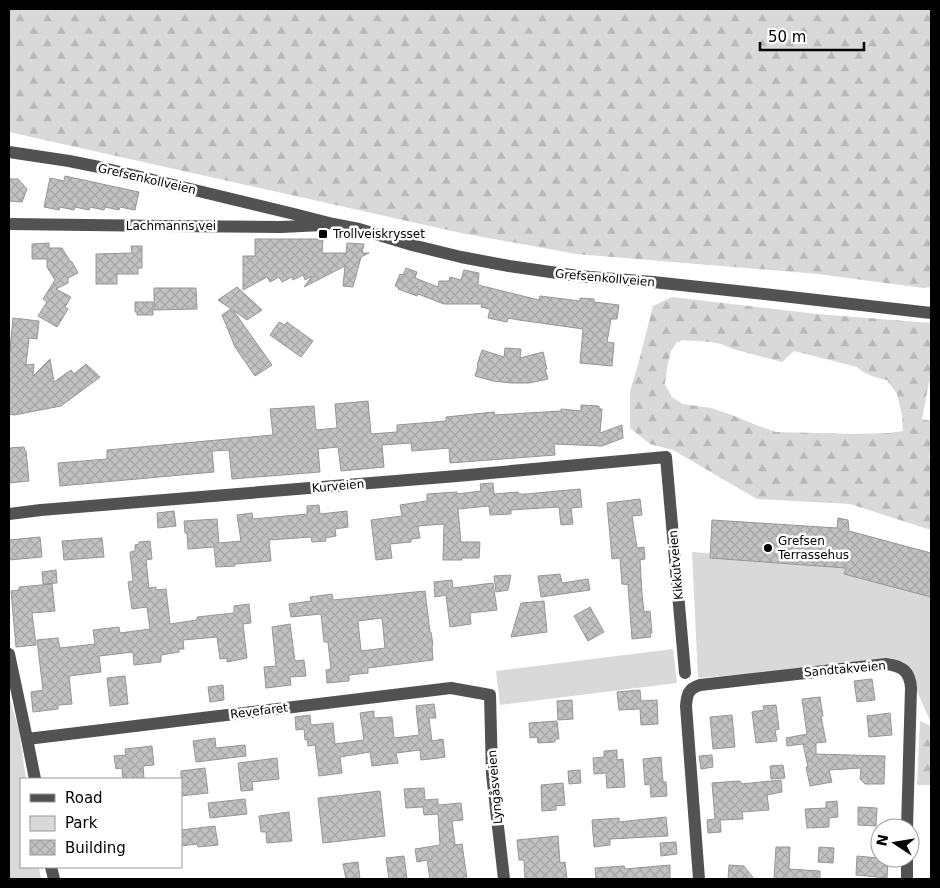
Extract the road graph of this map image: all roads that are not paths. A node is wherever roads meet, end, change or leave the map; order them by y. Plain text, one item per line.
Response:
1 (9, 152) edge
2 (284, 211) junction
3 (9, 224) edge
4 (333, 224) junction
5 (281, 226) junction
6 (931, 313) edge
7 (666, 457) joint
8 (9, 514) edge
9 (9, 654) edge
10 (685, 673) dead end
11 (490, 695) joint
12 (28, 739) junction
13 (35, 778) edge
14 (907, 818) edge
15 (504, 879) edge
16 (699, 879) edge

1 - 2 street, Grefsenkollveien
2 - 4 street, Grefsenkollveien
2 - 5 street
3 - 5 street, Lachmanns vei
4 - 5 street, Lachmanns vei
4 - 6 street, Grefsenkollveien
7 - 8 street, Kurveien
7 - 10 street, Kikkutveien
9 - 12 street
11 - 12 street, Revefaret
11 - 15 street, Lyngåsveien
12 - 13 street
14 - 16 street, Sandtakveien

